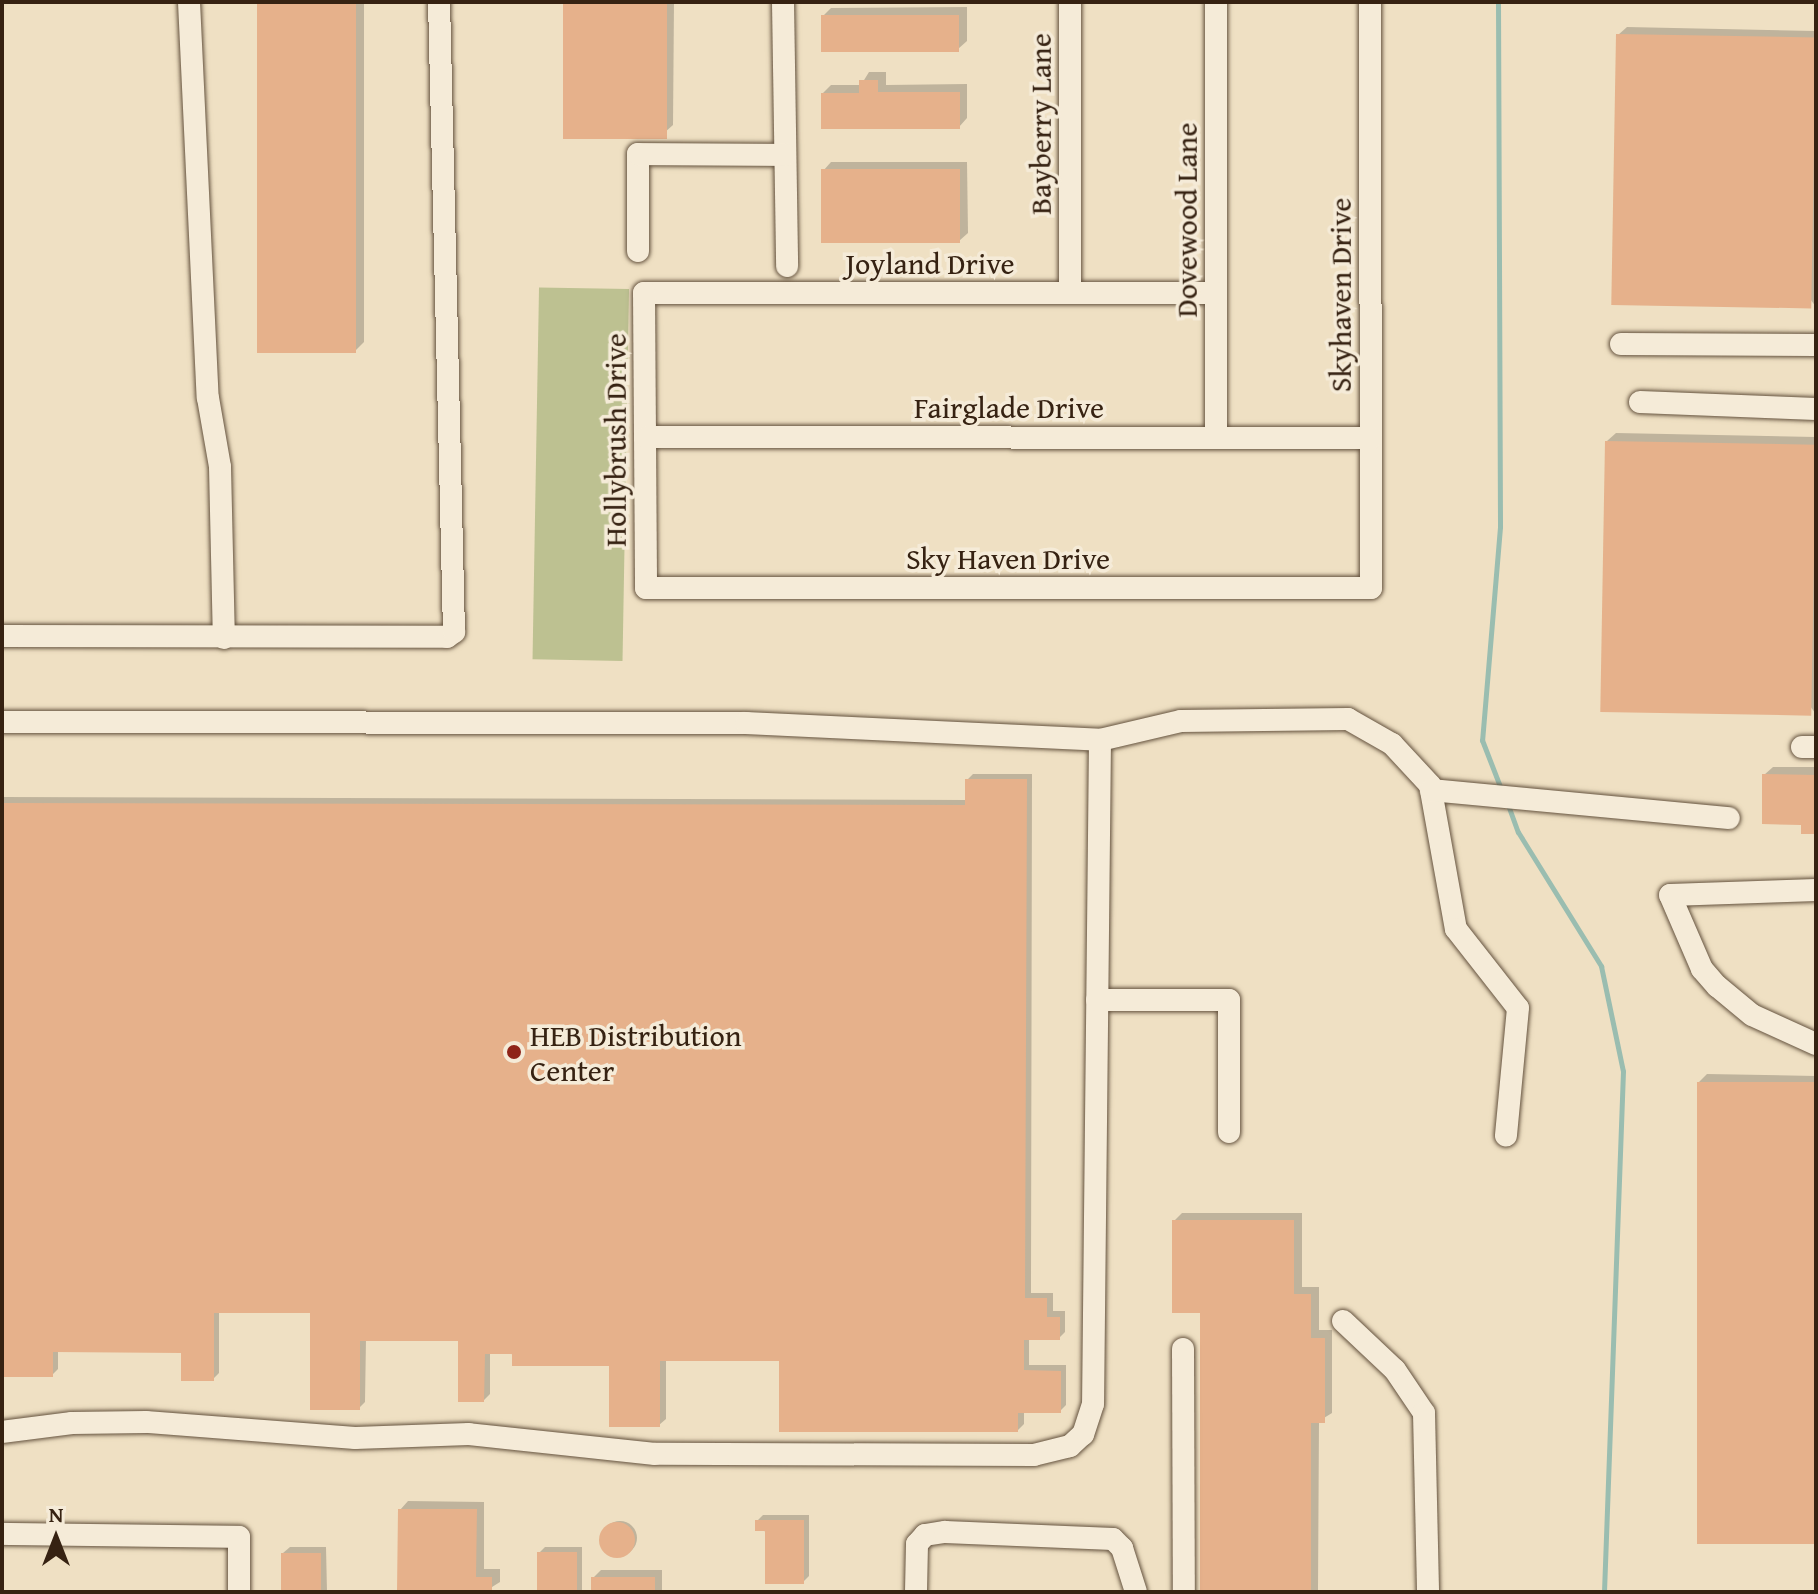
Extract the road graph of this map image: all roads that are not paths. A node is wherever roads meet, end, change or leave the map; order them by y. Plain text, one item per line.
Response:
1 (189, 2) edge
2 (439, 2) edge
3 (783, 2) edge
4 (1070, 2) edge
5 (1216, 2) edge
6 (1370, 2) edge
7 (785, 155) junction
8 (638, 251) dead end
9 (787, 266) dead end
10 (644, 293) joint
11 (1070, 293) junction
12 (1216, 293) junction
13 (1621, 344) dead end
14 (1816, 345) edge
15 (1640, 402) dead end
16 (1816, 409) edge
17 (647, 437) junction
18 (1216, 437) junction
19 (1371, 438) junction
20 (646, 588) joint
21 (1371, 588) joint
22 (2, 636) edge
23 (224, 638) junction
24 (2, 722) edge
25 (1100, 740) junction
26 (1431, 790) junction
27 (1729, 818) dead end
28 (1816, 890) edge
29 (1097, 1000) junction
30 (1816, 1044) edge
31 (1229, 1132) dead end
32 (1506, 1135) dead end
33 (1343, 1321) dead end
34 (1183, 1349) dead end
35 (2, 1432) edge
36 (2, 1534) edge
37 (239, 1592) edge
38 (916, 1592) edge
39 (1136, 1592) edge
40 (1184, 1592) edge
41 (1428, 1592) edge

1 - 23 street
2 - 23 street
3 - 7 street
4 - 11 street, Bayberry Lane
5 - 12 street, Dovewood Lane
6 - 19 street, Skyhaven Drive
7 - 8 street
7 - 9 street
10 - 11 street, Joyland Drive
10 - 17 street, Hollybrush Drive
11 - 12 street, Joyland Drive
12 - 18 street, Dovewood Lane
13 - 14 street
15 - 16 street
17 - 18 street, Fairglade Drive
17 - 20 street, Hollybrush Drive
18 - 19 street, Fairglade Drive
19 - 21 street, Skyhaven Drive
20 - 21 street, Sky Haven Drive
22 - 23 street
24 - 25 street
25 - 26 street
25 - 29 street
26 - 27 street
26 - 32 street
28 - 30 street
29 - 31 street
29 - 35 street
33 - 41 street
34 - 40 street
36 - 37 street
38 - 39 street

